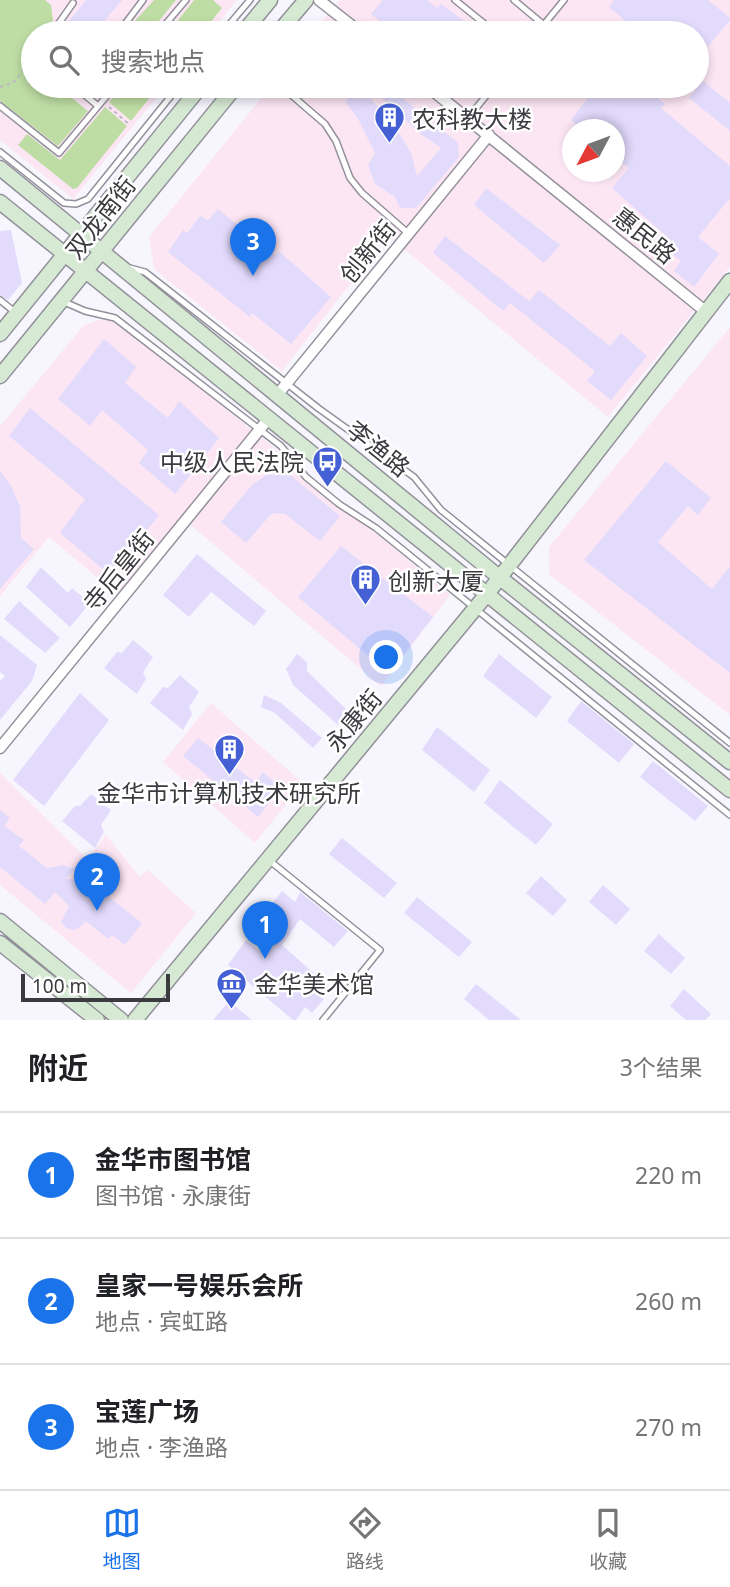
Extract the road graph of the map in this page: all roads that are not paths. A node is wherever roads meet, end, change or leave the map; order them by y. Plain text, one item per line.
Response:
1 (143, 0) edge
2 (186, 0) edge
3 (250, 0) edge
4 (270, 0) edge
5 (306, 0) edge
6 (319, 0) edge
7 (455, 0) edge
8 (514, 0) edge
9 (564, 0) edge
10 (73, 1) edge
11 (60, 21) edge
12 (127, 21) edge
13 (168, 21) edge
14 (232, 21) edge
15 (253, 21) edge
16 (288, 21) edge
17 (346, 21) edge
18 (481, 21) edge
19 (539, 21) edge
20 (547, 21) edge
21 (91, 98) edge
22 (105, 98) edge
23 (169, 98) edge
24 (191, 98) edge
25 (226, 98) edge
26 (295, 98) edge
27 (442, 98) edge
28 (484, 98) edge
29 (100, 104) junction
30 (0, 106) edge
31 (468, 118) junction
32 (489, 135) junction
33 (0, 152) edge
34 (0, 168) edge
35 (0, 202) edge
36 (409, 233) junction
37 (82, 234) junction
38 (100, 251) junction
39 (63, 254) junction
40 (86, 271) junction
41 (730, 281) edge
42 (0, 300) edge
43 (62, 301) junction
44 (705, 311) junction
45 (16, 313) junction
46 (0, 334) edge
47 (0, 376) edge
48 (282, 389) junction
49 (264, 424) junction
50 (509, 565) junction
51 (499, 577) junction
52 (487, 594) junction
53 (475, 608) junction
54 (730, 743) edge
55 (0, 748) edge
56 (730, 762) edge
57 (730, 790) edge
58 (730, 815) edge
59 (268, 859) junction
60 (0, 921) edge
61 (0, 943) edge
62 (97, 1020) edge
63 (121, 1020) edge
64 (135, 1020) edge
65 (323, 1020) edge

1 - 12 lane
2 - 13 lane
3 - 14 lane
4 - 15 main road
5 - 16 main road
6 - 17 street
7 - 18 lane
8 - 19 lane
9 - 20 lane
10 - 11 lane
21 - 29 lane
22 - 29 lane
23 - 33 lane
24 - 37 main road, 双龙南街
25 - 38 main road, 双龙南街
26 - 36 lane
27 - 31 street, 惠民路
28 - 31 lane
29 - 30 lane
31 - 32 street, 惠民路
32 - 36 street, 创新街
32 - 44 street, 惠民路
34 - 37 main road, 李渔路
35 - 39 main road, 李渔路
36 - 48 street, 创新街
37 - 38 main road, 李渔路
37 - 39 main road, 双龙南街
38 - 40 main road, 双龙南街
38 - 48 main road, 李渔路
39 - 40 main road, 李渔路
39 - 45 main road, 双龙南街
40 - 43 main road, 双龙南街
40 - 49 main road, 李渔路
41 - 44 main road, 永康街
42 - 45 lane
43 - 47 main road, 双龙南街
43 - 49 lane
44 - 50 main road, 永康街
45 - 46 main road, 双龙南街
48 - 50 lane
48 - 51 main road, 李渔路
49 - 52 main road, 李渔路
49 - 53 lane
49 - 55 street, 寺后皇街
50 - 51 main road, 永康街
50 - 54 lane
51 - 52 main road, 永康街
51 - 56 main road, 李渔路
52 - 53 main road, 永康街
52 - 57 main road, 李渔路
53 - 58 lane
53 - 59 main road, 永康街
59 - 64 main road, 永康街
59 - 65 lane
60 - 63 main road
61 - 62 main road

